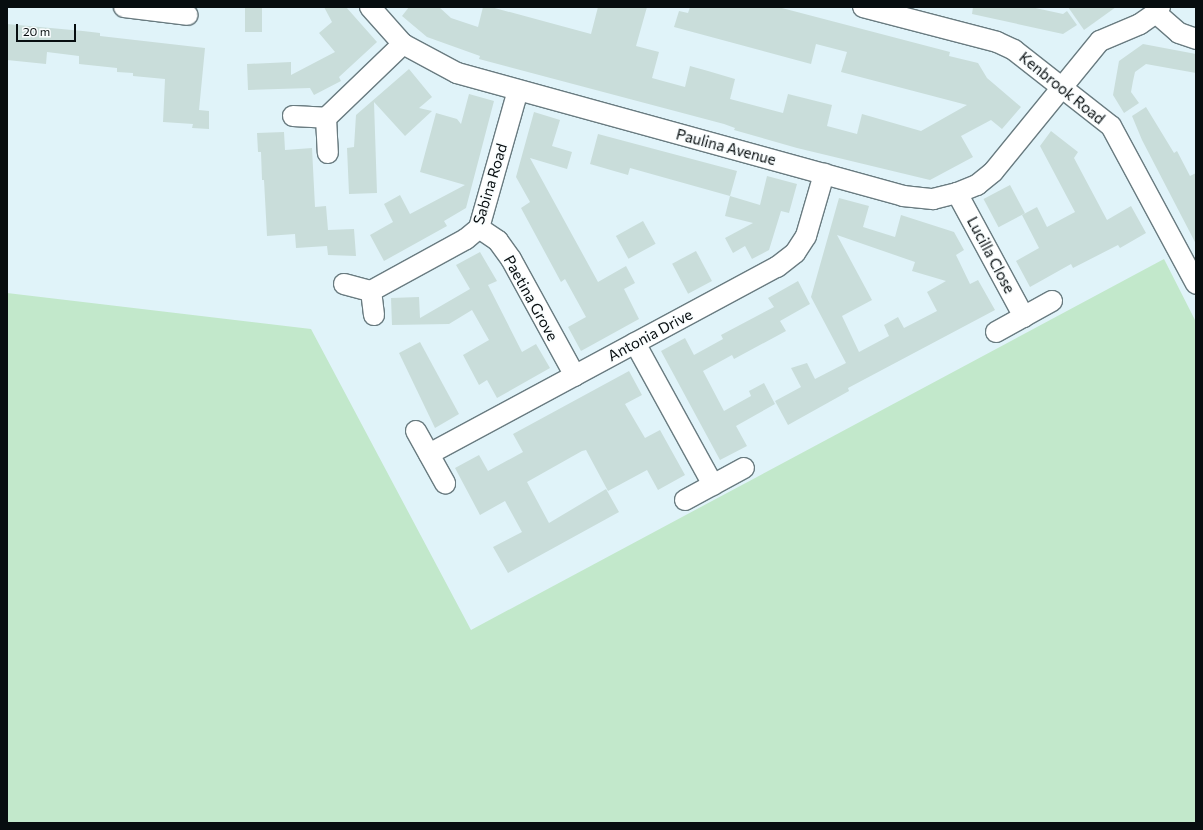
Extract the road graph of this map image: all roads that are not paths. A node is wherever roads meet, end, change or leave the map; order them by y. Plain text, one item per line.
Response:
1 (124, 7) edge
2 (370, 7) edge
3 (863, 7) edge
4 (1158, 10) edge
5 (188, 15) dead end
6 (1196, 39) edge
7 (403, 44) junction
8 (1061, 86) junction
9 (518, 90) junction
10 (293, 116) dead end
11 (326, 118) junction
12 (328, 153) dead end
13 (824, 174) junction
14 (957, 193) junction
15 (479, 228) junction
16 (344, 284) dead end
17 (1196, 284) edge
18 (371, 291) junction
19 (1052, 301) dead end
20 (374, 315) dead end
21 (1024, 317) junction
22 (996, 332) dead end
23 (635, 343) junction
24 (575, 376) junction
25 (416, 430) dead end
26 (429, 454) junction
27 (744, 468) dead end
28 (445, 483) dead end
29 (713, 485) junction
30 (684, 500) dead end

1 - 5 street
2 - 7 street, Paulina Avenue
3 - 8 street, Kenbrook Road
4 - 6 street
4 - 8 street, Paulina Avenue
7 - 9 street, Paulina Avenue
7 - 11 street
8 - 14 street, Paulina Avenue
8 - 17 street, Kenbrook Road
9 - 13 street, Paulina Avenue
9 - 15 street, Sabina Road
10 - 11 street
11 - 12 street
13 - 14 street, Paulina Avenue
13 - 23 street, Antonia Drive
14 - 21 street, Lucilla Close
15 - 18 street, Sabina Road
15 - 24 street, Paetina Grove
16 - 18 street
18 - 20 street
19 - 21 street
21 - 22 street
23 - 24 street, Antonia Drive
23 - 29 street
24 - 26 street, Antonia Drive
25 - 26 street
26 - 28 street
27 - 29 street
29 - 30 street

